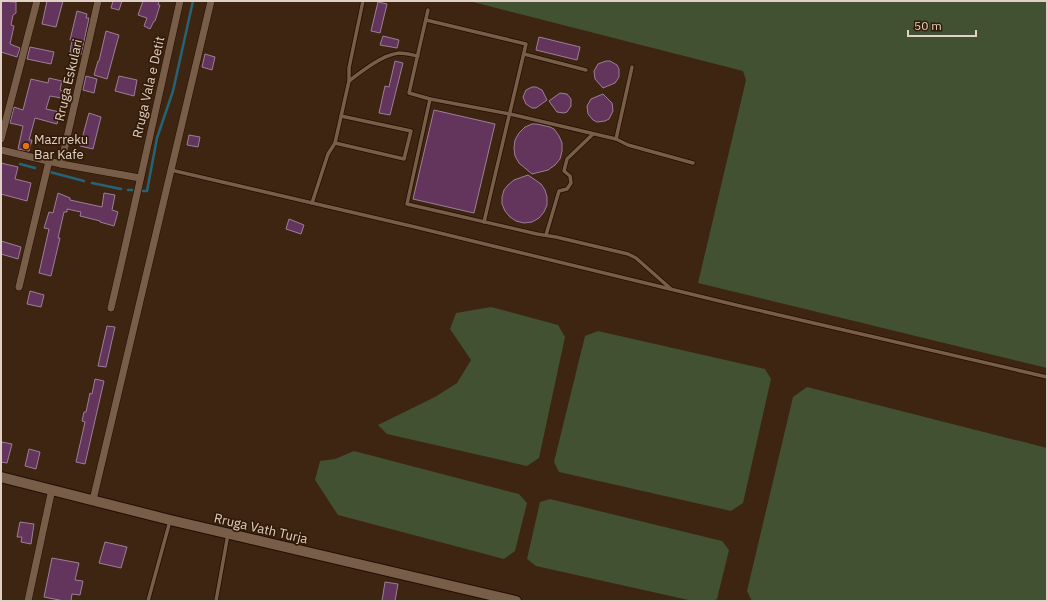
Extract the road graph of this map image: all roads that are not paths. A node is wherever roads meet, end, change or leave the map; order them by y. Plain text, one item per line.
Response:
1 (37, 1) edge
2 (98, 1) edge
3 (180, 1) edge
4 (211, 1) edge
5 (364, 1) edge
6 (428, 10) dead end
7 (426, 20) junction
8 (524, 54) junction
9 (418, 56) junction
10 (632, 67) dead end
11 (586, 70) dead end
12 (349, 82) junction
13 (430, 99) junction
14 (510, 114) junction
15 (341, 116) junction
16 (593, 134) junction
17 (1, 139) edge
18 (616, 139) junction
19 (334, 143) junction
20 (1, 150) edge
21 (48, 161) junction
22 (693, 163) dead end
23 (61, 164) junction
24 (171, 170) junction
25 (140, 178) junction
26 (312, 203) junction
27 (484, 222) junction
28 (546, 236) junction
29 (19, 287) dead end
30 (671, 290) junction
31 (111, 308) dead end
32 (1047, 377) edge
33 (1, 477) edge
34 (52, 489) junction
35 (93, 500) junction
36 (170, 520) junction
37 (228, 533) junction
38 (28, 601) edge
39 (148, 601) edge
40 (216, 601) edge
41 (516, 601) edge

1 - 17 street
2 - 23 street, Rruga Eskulari
3 - 25 street, Rruga Vala e Detit
4 - 24 street
5 - 12 lane
6 - 7 lane
7 - 8 lane
7 - 9 lane
8 - 11 lane
8 - 14 lane
9 - 12 lane
9 - 13 lane
10 - 18 lane
12 - 15 lane
13 - 14 lane
13 - 27 lane
14 - 16 lane
14 - 27 lane
15 - 19 lane
15 - 19 lane
16 - 18 lane
16 - 28 lane
18 - 22 lane
19 - 26 lane
20 - 21 street
21 - 23 street
21 - 29 street
23 - 25 street
24 - 26 lane
24 - 35 street
25 - 31 street, Rruga Vala e Detit
26 - 30 lane
27 - 28 lane
28 - 30 lane
30 - 32 lane
33 - 34 street, Rruga Vath Turja
34 - 35 street, Rruga Vath Turja
34 - 38 street
35 - 36 street, Rruga Vath Turja
36 - 37 street, Rruga Vath Turja
36 - 39 lane
37 - 40 lane
37 - 41 street, Rruga Vath Turja

